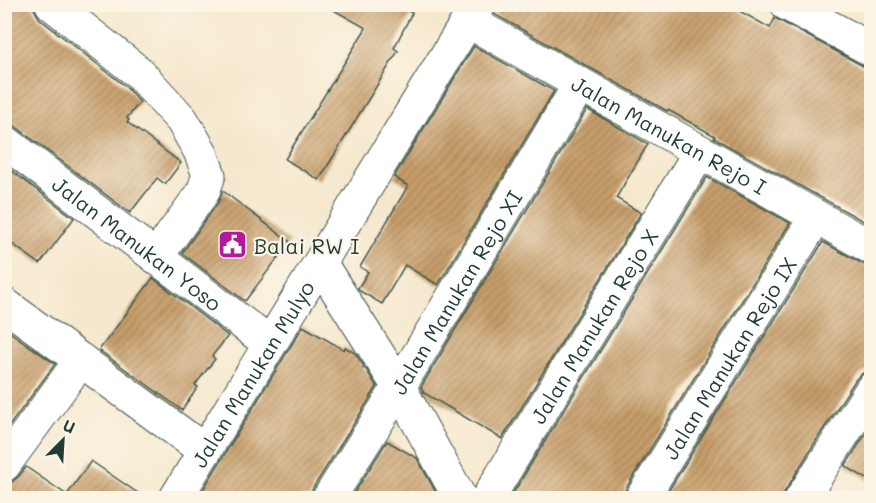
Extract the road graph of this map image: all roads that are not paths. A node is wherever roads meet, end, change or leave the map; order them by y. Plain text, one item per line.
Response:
1 (52, 4) edge
2 (787, 4) edge
3 (473, 13) edge
4 (872, 50) edge
5 (580, 84) junction
6 (4, 141) edge
7 (700, 152) junction
8 (816, 217) junction
9 (872, 248) edge
10 (156, 257) junction
11 (320, 263) junction
12 (4, 304) edge
13 (270, 344) junction
14 (81, 360) junction
15 (399, 387) junction
16 (872, 389) edge
17 (205, 451) junction
18 (4, 465) edge
19 (176, 498) edge
20 (329, 498) edge
21 (460, 498) edge
22 (488, 498) edge
23 (642, 498) edge
24 (802, 498) edge

1 - 10 street
2 - 4 street
3 - 5 street, Jalan Manukan Rejo I
3 - 11 street, Jalan Manukan Mulyo
5 - 7 street, Jalan Manukan Rejo I
5 - 15 street, Jalan Manukan Rejo XI
6 - 10 street, Jalan Manukan Yoso
7 - 8 street, Jalan Manukan Rejo I
7 - 22 street, Jalan Manukan Rejo X
8 - 9 street, Jalan Manukan Rejo I
8 - 23 street, Jalan Manukan Rejo IX
10 - 13 street, Jalan Manukan Yoso
11 - 13 street, Jalan Manukan Mulyo
11 - 15 street
12 - 14 street
13 - 17 street, Jalan Manukan Mulyo
14 - 17 street
14 - 18 street
15 - 20 street, Jalan Manukan Rejo XI
15 - 21 street
16 - 24 street
17 - 19 street, Jalan Manukan Mulyo

